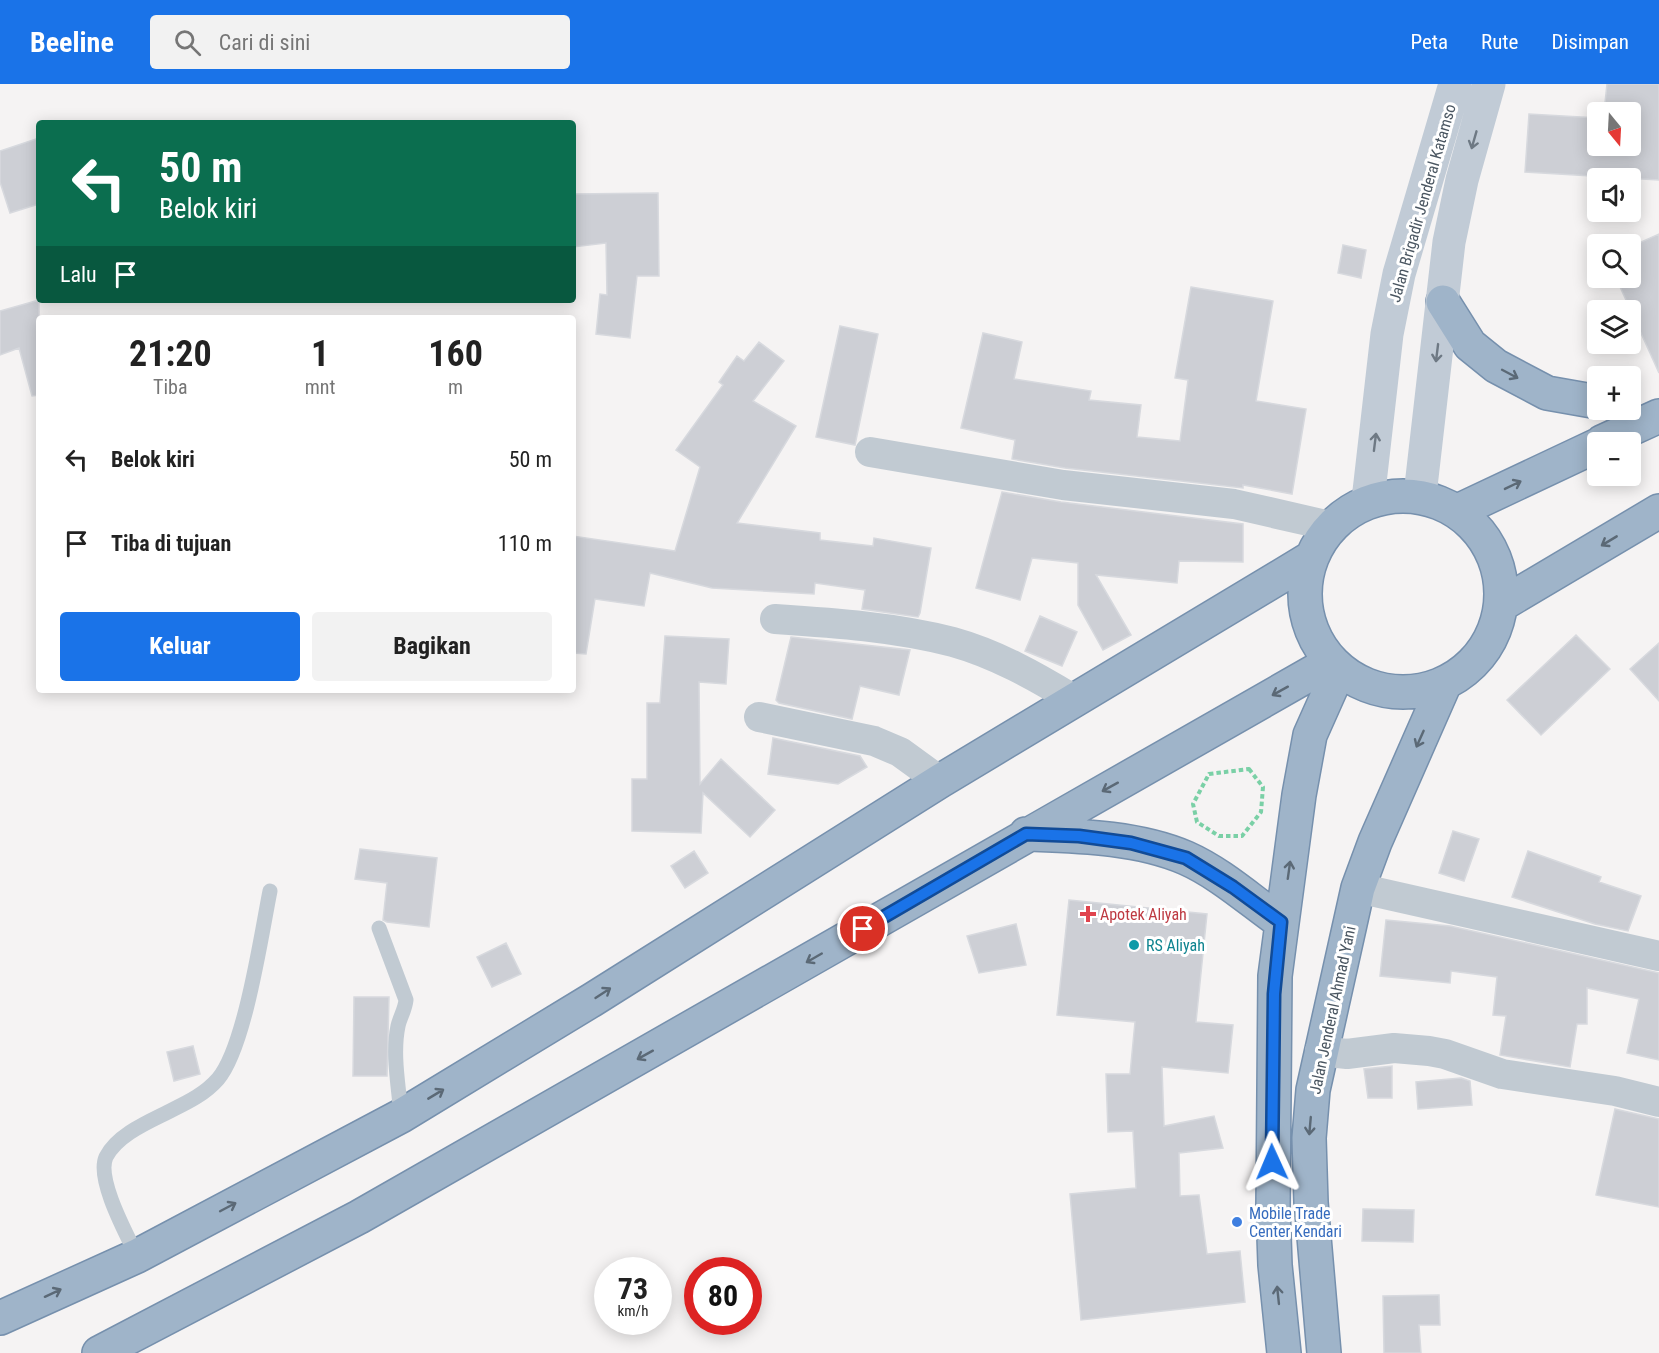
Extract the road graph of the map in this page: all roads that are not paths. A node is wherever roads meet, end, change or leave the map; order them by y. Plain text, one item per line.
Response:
1 (1455, 84) edge
2 (1489, 84) edge
3 (1443, 302) junction
4 (1587, 400) edge
5 (1641, 405) edge
6 (1659, 406) edge
7 (1659, 416) edge
8 (1624, 432) edge
9 (1587, 450) edge
10 (870, 453) dead end
11 (1420, 495) junction
12 (1368, 500) junction
13 (1460, 510) junction
14 (1659, 511) edge
15 (1330, 526) junction
16 (1311, 558) junction
17 (1504, 603) junction
18 (775, 619) dead end
19 (1335, 666) junction
20 (1444, 685) junction
21 (1073, 699) junction
22 (759, 717) dead end
23 (940, 780) junction
24 (1026, 834) junction
25 (1358, 888) junction
26 (270, 891) dead end
27 (1281, 922) junction
28 (379, 928) dead end
29 (1659, 956) edge
30 (1320, 1051) junction
31 (1659, 1102) edge
32 (401, 1116) junction
33 (137, 1256) junction
34 (0, 1318) edge
35 (99, 1353) edge
36 (1284, 1353) edge
37 (1324, 1353) edge

12 -> 1 main road, Jalan Brigadir Jenderal Katamso
2 -> 3 main road, Jalan Brigadir Jenderal Katamso
3 -> 4 highway
3 -> 11 main road, Jalan Brigadir Jenderal Katamso
5 - 6 highway
7 - 8 highway
13 -> 9 highway
10 - 15 street
11 - 12 highway
11 - 13 highway
12 - 15 highway
13 - 17 highway
14 -> 17 highway
15 - 16 highway
16 - 19 highway
16 - 21 highway
17 - 20 highway
18 - 21 street
19 - 20 highway
19 -> 24 highway
27 -> 19 highway
20 -> 25 highway, Jalan Jenderal Ahmad Yani
21 - 23 highway
22 - 23 street
32 -> 23 highway
24 - 27 highway
24 -> 35 highway
25 - 29 street
25 - 30 highway, Jalan Jenderal Ahmad Yani
26 - 33 lane
36 -> 27 highway
28 - 32 lane
30 - 31 street
30 -> 37 highway, Jalan Jenderal Ahmad Yani
33 -> 32 highway
34 -> 33 highway

